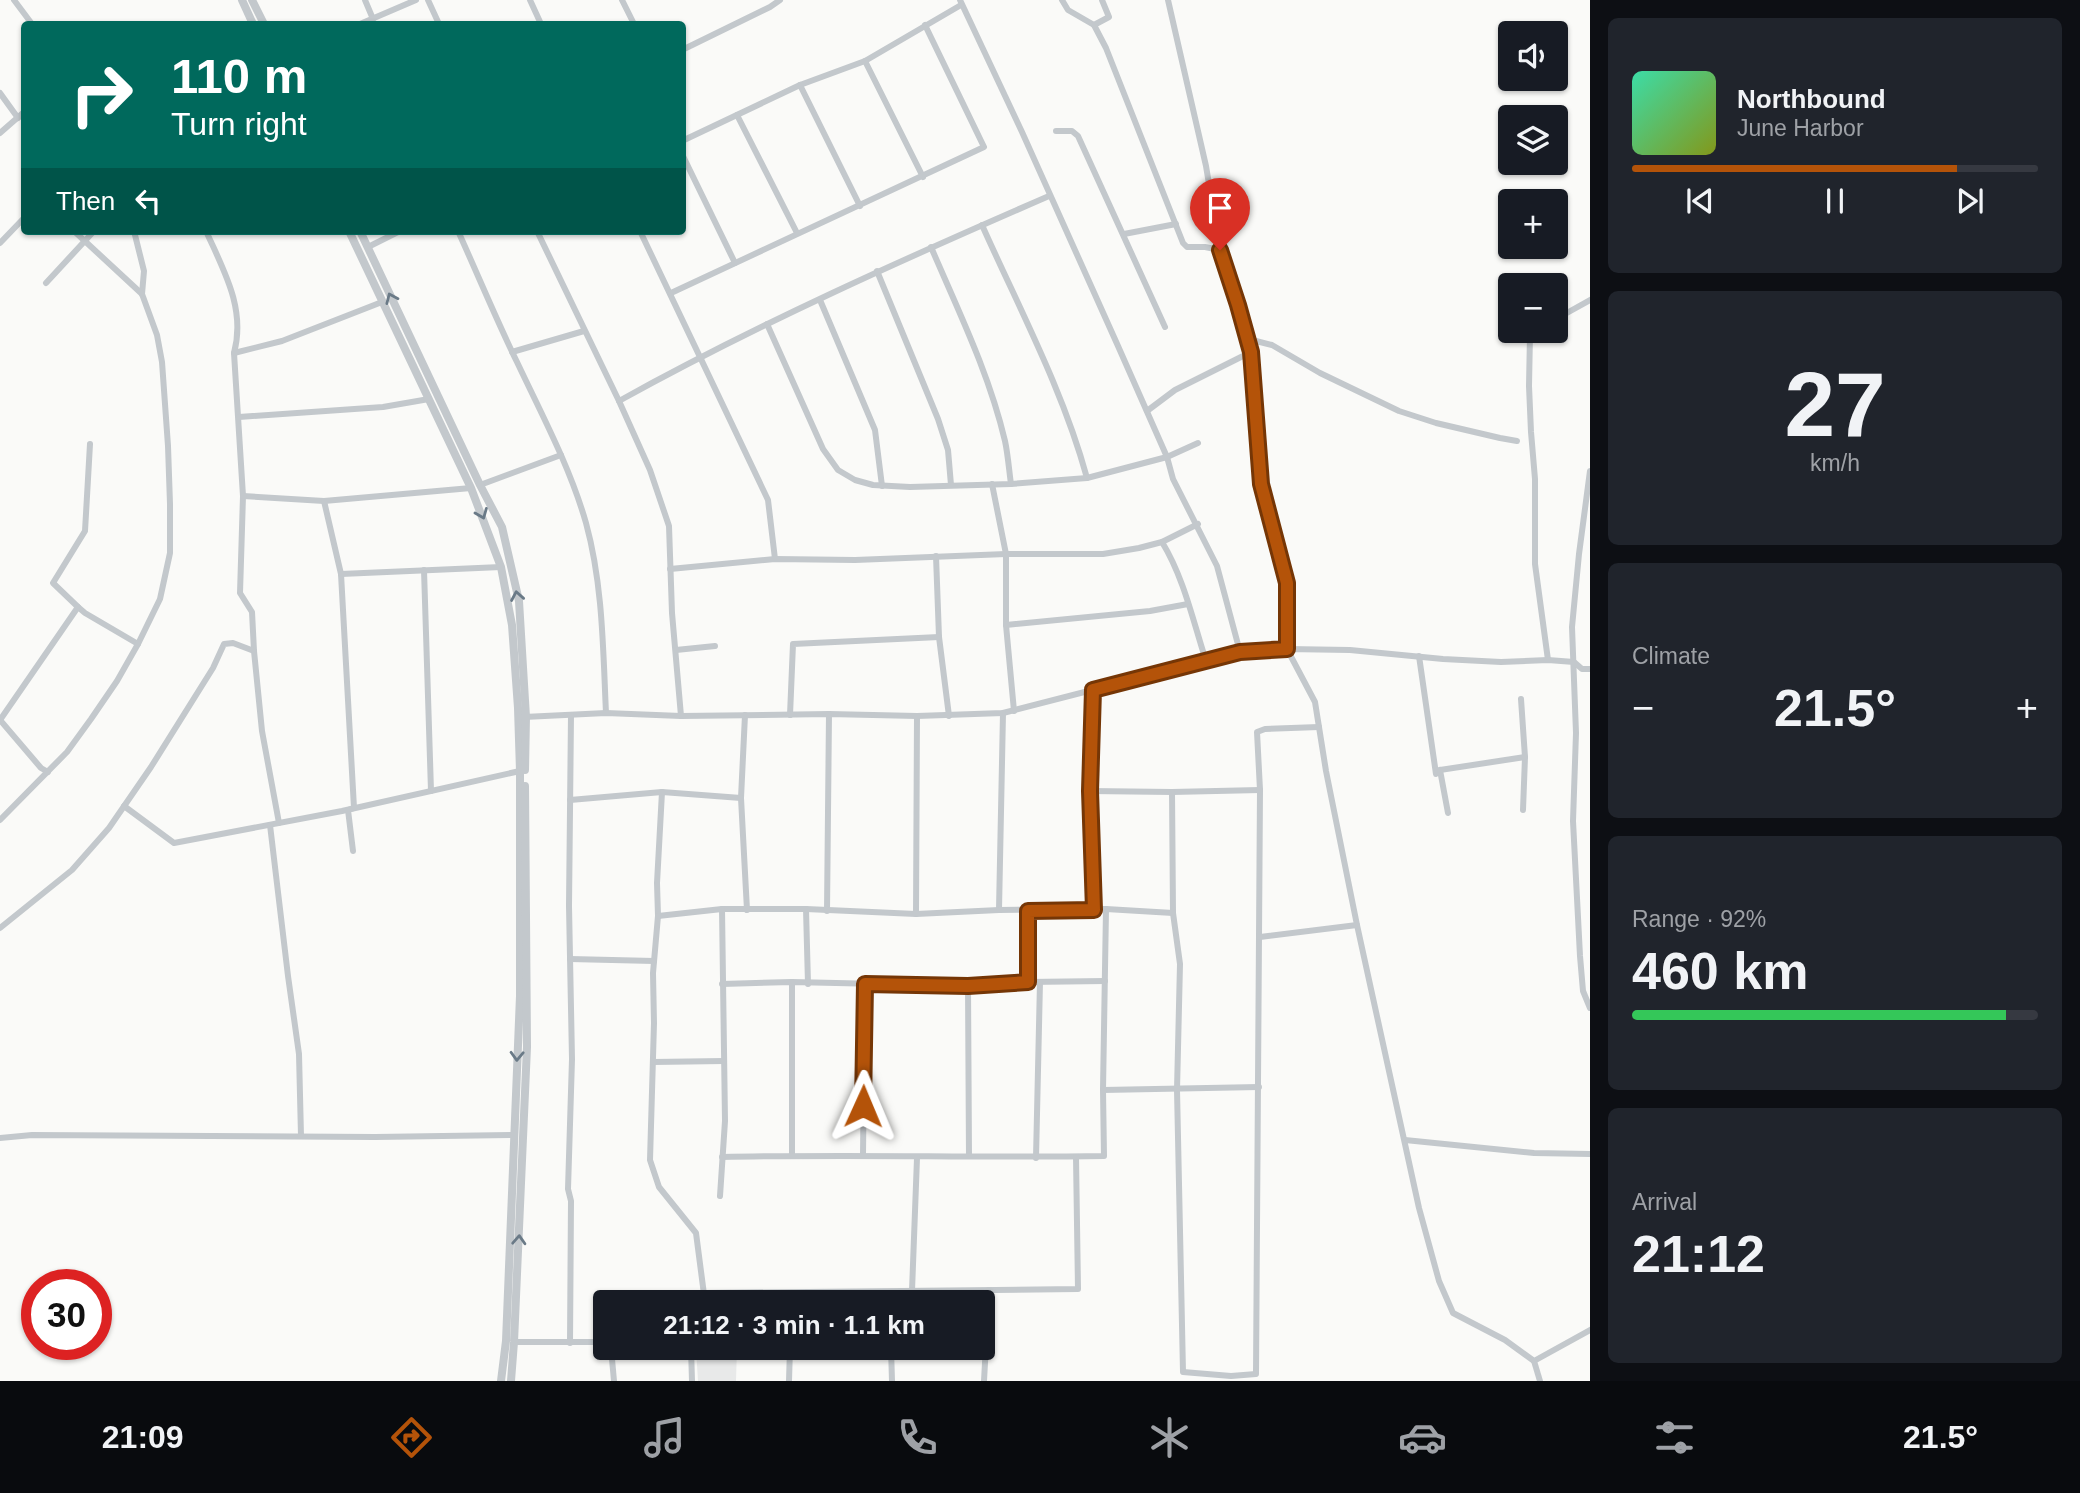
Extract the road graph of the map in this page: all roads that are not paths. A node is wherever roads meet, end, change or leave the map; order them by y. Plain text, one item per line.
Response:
1 (14, 0) edge
2 (242, 0) edge
3 (253, 0) edge
4 (365, 0) edge
5 (416, 0) edge
6 (428, 0) edge
7 (530, 0) edge
8 (622, 0) edge
9 (766, 0) edge
10 (780, 0) edge
11 (1062, 0) edge
12 (1102, 0) edge
13 (1168, 0) edge
14 (960, 2) edge
15 (770, 7) junction
16 (373, 19) junction
17 (30, 21) edge
18 (252, 21) edge
19 (263, 21) edge
20 (368, 21) edge
21 (438, 21) edge
22 (540, 21) edge
23 (632, 21) edge
24 (1094, 25) junction
25 (925, 26) junction
26 (686, 48) edge
27 (865, 61) junction
28 (800, 85) junction
29 (0, 93) edge
30 (21, 115) edge
31 (737, 115) junction
32 (18, 118) junction
33 (1056, 131) dead end
34 (0, 133) edge
35 (686, 139) edge
36 (686, 162) edge
37 (923, 177) junction
38 (1049, 196) junction
39 (860, 206) junction
40 (21, 221) edge
41 (1176, 224) junction
42 (982, 225) junction
43 (797, 233) junction
44 (1124, 234) junction
45 (78, 235) edge
46 (90, 235) edge
47 (135, 235) edge
48 (208, 235) edge
49 (351, 235) edge
50 (362, 235) edge
51 (392, 235) edge
52 (460, 235) edge
53 (539, 235) edge
54 (642, 235) edge
55 (84, 241) junction
56 (0, 243) edge
57 (368, 247) junction
58 (930, 247) junction
59 (1220, 250) junction
60 (735, 263) junction
61 (877, 271) junction
62 (46, 284) dead end
63 (671, 293) junction
64 (142, 294) junction
65 (820, 300) junction
66 (1590, 300) edge
67 (382, 302) junction
68 (1568, 312) edge
69 (767, 324) junction
70 (1165, 327) dead end
71 (584, 331) junction
72 (1248, 341) junction
73 (1530, 343) edge
74 (512, 352) junction
75 (1251, 352) junction
76 (234, 353) junction
77 (701, 356) junction
78 (429, 398) junction
79 (619, 401) junction
80 (1147, 411) junction
81 (239, 417) junction
82 (1517, 441) dead end
83 (1198, 443) dead end
84 (90, 444) dead end
85 (561, 455) junction
86 (1167, 457) junction
87 (1590, 471) edge
88 (1087, 478) junction
89 (992, 484) junction
90 (1011, 484) junction
91 (951, 485) junction
92 (882, 486) junction
93 (475, 487) junction
94 (243, 496) junction
95 (324, 501) junction
96 (1198, 524) junction
97 (1162, 542) junction
98 (1006, 554) junction
99 (936, 556) junction
100 (775, 559) junction
101 (501, 567) junction
102 (670, 569) junction
103 (424, 570) junction
104 (341, 574) junction
105 (1188, 604) junction
106 (78, 607) junction
107 (1006, 625) junction
108 (939, 637) junction
109 (138, 644) junction
110 (715, 646) dead end
111 (1287, 649) junction
112 (676, 650) junction
113 (254, 651) junction
114 (1240, 652) junction
115 (1419, 656) junction
116 (1548, 660) junction
117 (1206, 661) junction
118 (1574, 662) junction
119 (1590, 669) edge
120 (1093, 690) junction
121 (1521, 699) dead end
122 (1014, 711) junction
123 (607, 713) junction
124 (1003, 713) junction
125 (829, 714) junction
126 (571, 715) junction
127 (745, 715) junction
128 (790, 715) junction
129 (681, 716) junction
130 (917, 716) junction
131 (949, 716) junction
132 (522, 717) junction
133 (0, 720) edge
134 (1319, 727) junction
135 (1525, 757) junction
136 (1440, 770) junction
137 (520, 771) junction
138 (48, 772) junction
139 (1260, 790) junction
140 (431, 791) junction
141 (1090, 791) junction
142 (662, 792) junction
143 (1172, 792) junction
144 (741, 798) junction
145 (570, 800) junction
146 (124, 806) junction
147 (354, 808) junction
148 (1523, 810) dead end
149 (1448, 813) dead end
150 (0, 820) edge
151 (279, 823) junction
152 (270, 825) junction
153 (353, 851) dead end
154 (722, 909) junction
155 (806, 909) junction
156 (1106, 909) junction
157 (747, 910) junction
158 (1094, 910) junction
159 (827, 911) junction
160 (999, 911) junction
161 (1028, 911) junction
162 (1173, 913) junction
163 (916, 915) junction
164 (658, 916) junction
165 (1357, 925) junction
166 (0, 928) edge
167 (1260, 937) junction
168 (570, 959) junction
169 (654, 961) junction
170 (1105, 981) junction
171 (792, 982) junction
172 (1028, 982) junction
173 (1040, 982) junction
174 (722, 984) junction
175 (808, 984) junction
176 (865, 984) junction
177 (968, 986) junction
178 (1590, 1008) edge
179 (724, 1061) junction
180 (653, 1062) junction
181 (1259, 1087) junction
182 (1103, 1090) junction
183 (1177, 1090) junction
184 (514, 1135) junction
185 (301, 1136) junction
186 (0, 1138) edge
187 (1405, 1140) junction
188 (1590, 1154) edge
189 (863, 1155) junction
190 (792, 1156) junction
191 (969, 1156) junction
192 (722, 1157) junction
193 (1076, 1157) junction
194 (917, 1158) junction
195 (1035, 1158) junction
196 (720, 1196) dead end
197 (705, 1290) edge
198 (912, 1290) edge
199 (989, 1290) edge
200 (1590, 1330) edge
201 (514, 1342) junction
202 (570, 1342) junction
203 (593, 1342) edge
204 (612, 1360) edge
205 (691, 1360) edge
206 (790, 1360) edge
207 (891, 1360) edge
208 (985, 1360) edge
209 (1534, 1361) junction
210 (501, 1381) edge
211 (511, 1381) edge
212 (614, 1381) edge
213 (692, 1381) edge
214 (789, 1381) edge
215 (892, 1381) edge
216 (984, 1381) edge
217 (1540, 1381) edge

1 - 17 street
2 - 18 street
3 - 19 street
4 - 16 street
5 - 16 street
6 - 21 street
7 - 22 street
8 - 23 street
9 - 15 street
10 - 15 street
11 - 24 street
12 - 24 street
13 - 59 street
14 - 25 street
14 - 38 street
15 - 26 street
16 - 20 street
24 - 41 street
25 - 27 street
25 - 37 street
27 - 28 street
27 - 37 street
28 - 31 street
28 - 39 street
29 - 32 street
30 - 32 street
31 - 35 street
31 - 43 street
32 - 34 street
33 - 44 street
36 - 60 street
37 - 39 street
38 - 42 street
38 - 80 street
39 - 43 street
40 - 56 street
41 - 44 street
41 - 59 street
42 - 58 street
42 - 88 street
43 - 60 street
44 - 70 street
45 - 55 street
46 - 55 street
47 - 64 street
48 - 76 street
49 - 67 street
50 - 57 street
51 - 57 street
52 - 74 street
53 - 71 street
54 - 63 street
55 - 62 street
55 - 64 street
93 -> 57 street
58 - 61 street
58 - 90 street
59 - 72 street
60 - 63 street
61 - 65 street
61 - 91 street
63 - 77 street
64 - 109 street
65 - 69 street
65 - 92 street
66 - 68 street
67 - 76 street
67 - 78 street
69 - 77 street
69 - 92 street
71 - 74 street
71 - 79 street
72 - 75 street
72 - 82 street
73 - 116 street
74 - 85 street
75 - 80 street
75 - 111 street
76 - 81 street
77 - 79 street
77 - 100 street
78 - 81 street
78 - 93 street
79 - 102 street
80 - 86 street
81 - 94 street
83 - 86 street
84 - 106 street
85 - 93 street
85 - 123 street
86 - 88 street
86 - 96 street
87 - 118 street
88 - 90 street
89 - 90 street
89 - 91 street
89 - 98 street
91 - 92 street
93 - 95 street
93 -> 101 street
132 -> 93 street
94 - 95 street
94 - 113 street
95 - 104 street
96 - 97 street
96 - 114 street
97 - 98 street
97 - 105 street
98 - 99 street
98 - 107 street
99 - 100 street
99 - 108 street
100 - 102 street
101 - 103 street
101 - 132 street
102 - 112 street
103 - 104 street
103 - 140 street
104 - 147 street
105 - 107 street
105 - 117 street
106 - 109 street
106 - 133 street
107 - 122 street
108 - 128 street
108 - 131 street
109 - 138 street
110 - 112 street
111 - 114 street
111 - 115 street
111 - 134 street
112 - 129 street
113 - 146 street
113 - 151 street
114 - 117 street
115 - 116 street
115 - 136 street
116 - 118 street
117 - 120 street
118 - 119 street
118 - 178 street
120 - 122 street
120 - 141 street
121 - 135 street
122 - 124 street
123 - 126 street
123 - 129 street
124 - 131 street
124 - 160 street
125 - 128 street
125 - 130 street
125 - 159 street
126 - 132 street
126 - 145 street
127 - 128 street
127 - 129 street
127 - 144 street
130 - 131 street
130 - 163 street
132 - 137 street
201 -> 132 street
133 - 138 street
134 - 139 street
134 - 165 street
135 - 136 street
135 - 148 street
136 - 149 street
137 - 140 street
137 -> 184 street
138 - 150 street
139 - 143 street
139 - 167 street
140 - 147 street
141 - 143 street
141 - 158 street
142 - 144 street
142 - 145 street
142 - 164 street
143 - 162 street
144 - 157 street
145 - 168 street
146 - 152 street
146 - 166 street
147 - 151 street
147 - 153 street
151 - 152 street
152 - 185 street
154 - 157 street
154 - 164 street
154 - 174 street
155 - 157 street
155 - 159 street
155 - 175 street
156 - 158 street
156 - 162 street
156 - 170 street
158 - 161 street
159 - 163 street
160 - 161 street
160 - 163 street
161 - 172 street
162 - 183 street
164 - 169 street
165 - 167 street
165 - 187 street
167 - 181 street
168 - 169 street
168 - 202 street
169 - 180 street
170 - 173 street
170 - 182 street
171 - 174 street
171 - 175 street
171 - 190 street
172 - 173 street
172 - 177 street
173 - 195 street
174 - 179 street
175 - 176 street
176 - 177 street
176 - 189 street
177 - 191 street
179 - 180 street
179 - 192 street
180 - 197 street
181 - 183 street
181 - 183 street
182 - 183 street
182 - 193 street
184 - 185 street
184 - 210 street
185 - 186 street
187 - 188 street
187 - 209 street
189 - 190 street
189 - 194 street
190 - 192 street
191 - 194 street
191 - 195 street
192 - 196 street
193 - 195 street
193 - 199 street
194 - 198 street
200 - 209 street
201 - 202 street
201 - 211 street
202 - 203 street
204 - 212 street
205 - 213 street
206 - 214 street
207 - 215 street
208 - 216 street
209 - 217 street

